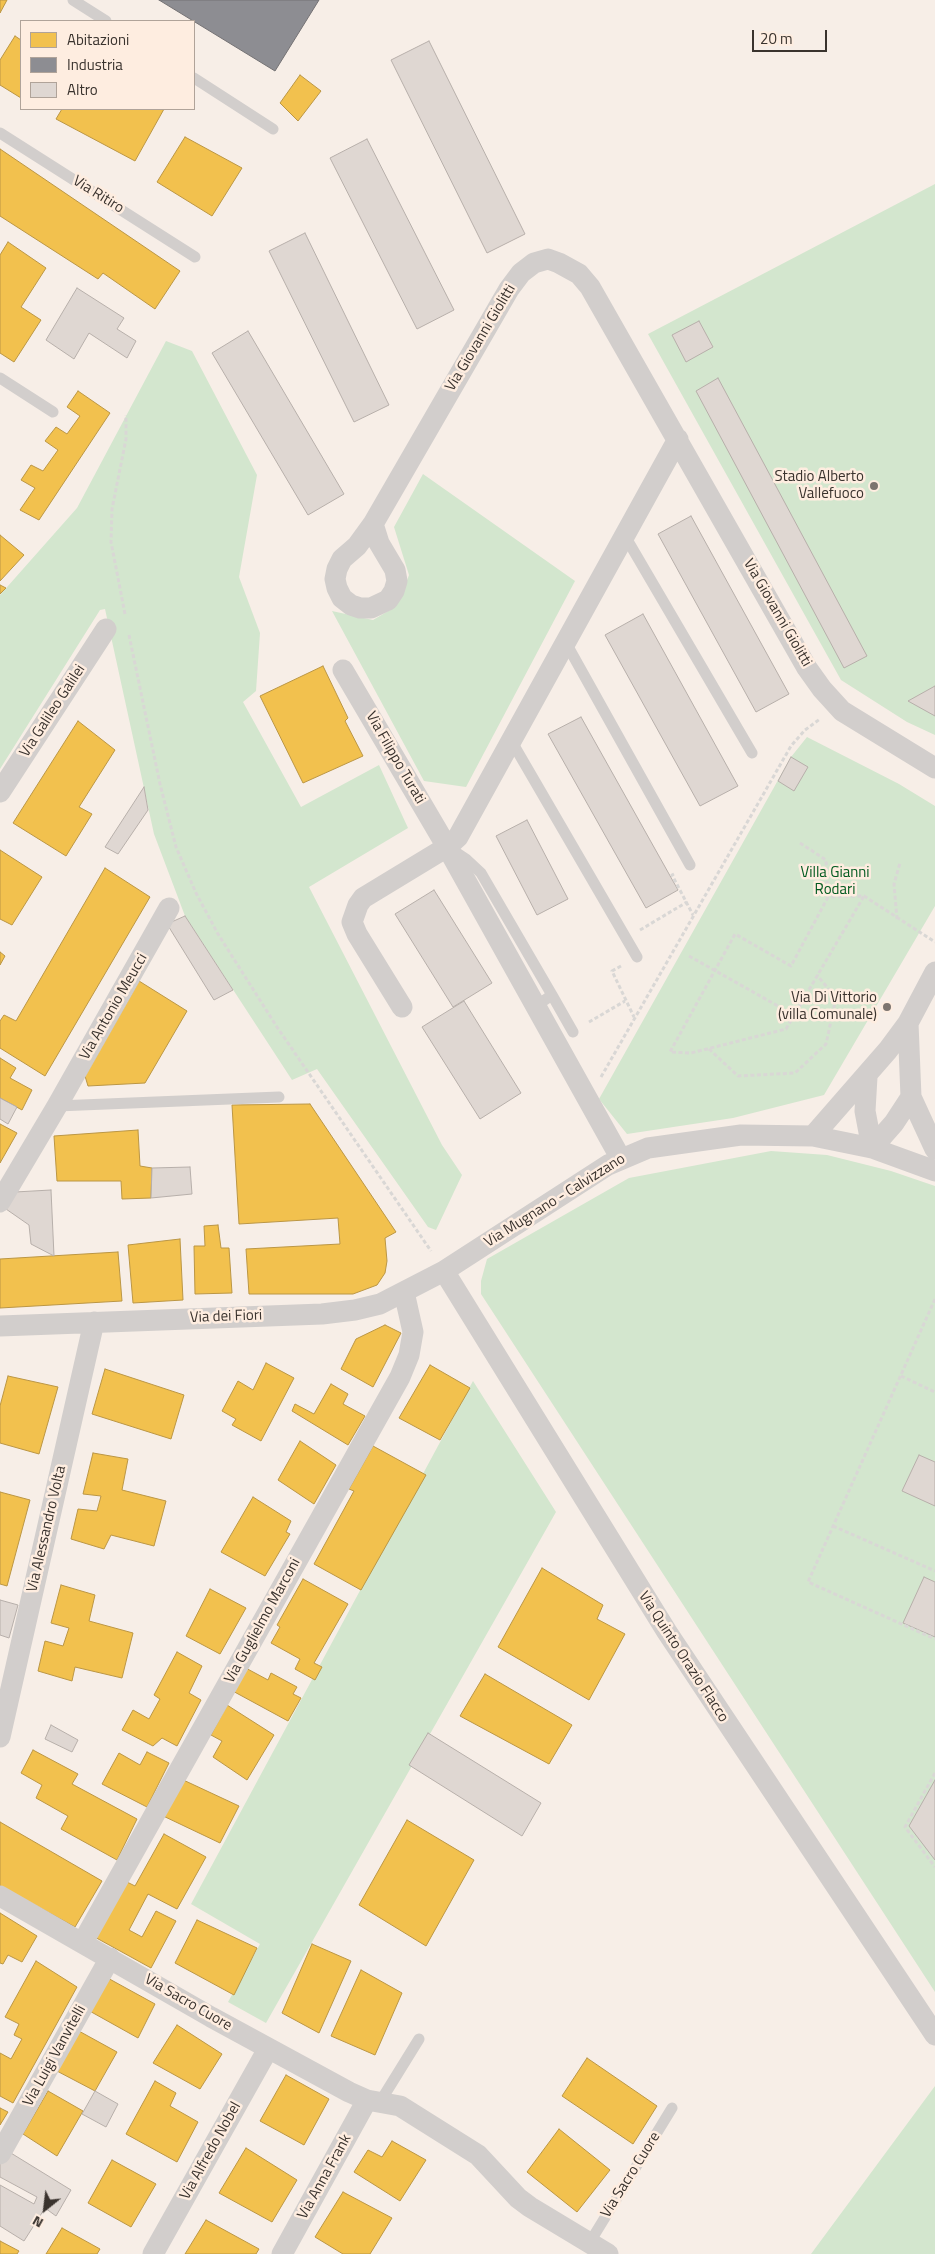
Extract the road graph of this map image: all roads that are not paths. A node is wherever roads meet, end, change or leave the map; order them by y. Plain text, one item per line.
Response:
1 (74, 0) edge
2 (104, 20) edge
3 (195, 79) edge
4 (274, 130) dead end
5 (0, 133) edge
6 (195, 257) dead end
7 (0, 378) edge
8 (54, 412) dead end
9 (678, 439) junction
10 (373, 524) dead end
11 (625, 536) junction
12 (106, 629) dead end
13 (566, 643) junction
14 (343, 670) dead end
15 (512, 742) junction
16 (752, 753) dead end
17 (935, 768) edge
18 (0, 792) edge
19 (447, 847) junction
20 (690, 865) road end
21 (170, 908) dead end
22 (637, 957) road end
23 (935, 972) edge
24 (544, 1001) junction
25 (402, 1008) dead end
26 (908, 1023) junction
27 (573, 1032) road end
28 (867, 1077) junction
29 (911, 1097) junction
30 (279, 1098) dead end
31 (57, 1106) junction
32 (813, 1136) junction
33 (872, 1148) junction
34 (935, 1149) edge
35 (621, 1159) junction
36 (935, 1171) edge
37 (0, 1202) edge
38 (444, 1270) junction
39 (404, 1292) junction
40 (94, 1322) junction
41 (0, 1326) edge
42 (0, 1737) edge
43 (0, 1896) edge
44 (83, 1942) junction
45 (110, 1958) junction
46 (935, 2035) edge
47 (419, 2039) dead end
48 (268, 2048) junction
49 (374, 2101) junction
50 (672, 2108) dead end
51 (0, 2154) edge
52 (590, 2242) junction
53 (153, 2254) edge
54 (282, 2254) edge
55 (608, 2254) edge

1 - 2 lane
3 - 4 lane
5 - 6 lane, Via Ritiro
7 - 8 lane
9 - 10 street, Via Giovanni Giolitti
9 - 11 street
9 - 17 street, Via Giovanni Giolitti
11 - 13 street
11 - 16 lane
12 - 18 street, Via Galileo Galilei
13 - 15 street
13 - 20 lane
14 - 19 street, Via Filippo Turati
15 - 19 street
15 - 22 lane
19 - 24 street, Via Filippo Turati
19 - 25 street
21 - 31 street, Via Antonio Meucci
23 - 26 street
24 - 27 lane, Via Filippo Turati
24 - 35 street, Via Filippo Turati
26 - 28 street
26 - 29 street
28 - 32 street
28 - 33 street
29 - 33 street
29 - 34 street
30 - 31 lane
31 - 37 street, Via Antonio Meucci
32 - 33 street, Via Mugnano - Calvizzano
32 - 35 street, Via Mugnano - Calvizzano
33 - 36 street, Via Mugnano - Calvizzano
35 - 38 street, Via Mugnano - Calvizzano
38 - 39 street, Via dei Fiori
38 - 46 street, Via Quinto Orazio Flacco
39 - 40 street, Via dei Fiori
39 - 44 street, Via Guglielmo Marconi
40 - 41 street, Via dei Fiori
40 - 42 street, Via Alessandro Volta
43 - 44 street, Via Sacro Cuore
44 - 45 street, Via Sacro Cuore
45 - 48 street, Via Sacro Cuore
45 - 51 street, Via Luigi Vanvitelli
47 - 49 lane
48 - 49 street, Via Sacro Cuore
48 - 53 street, Via Alfredo Nobel
49 - 52 street, Via Sacro Cuore
49 - 54 street, Via Anna Frank
50 - 52 lane, Via Sacro Cuore
52 - 55 street, Via Sacro Cuore

